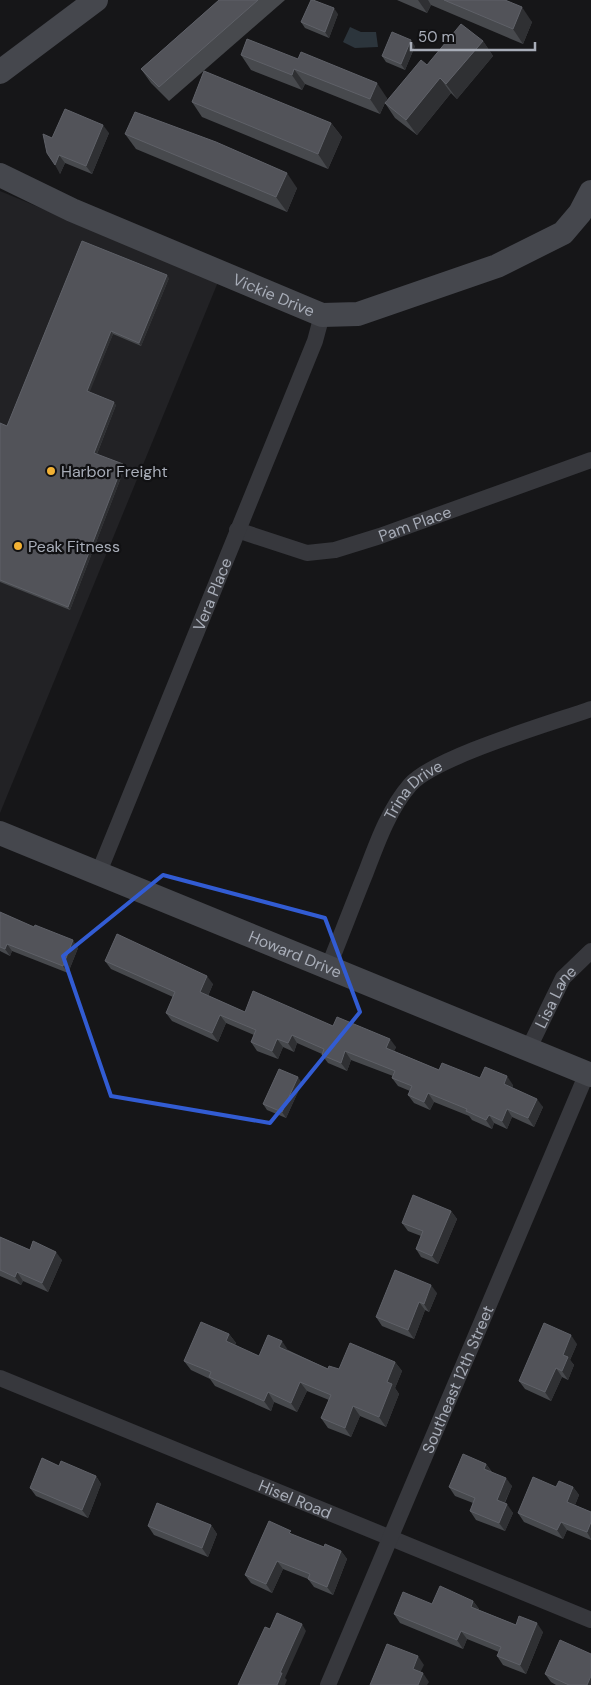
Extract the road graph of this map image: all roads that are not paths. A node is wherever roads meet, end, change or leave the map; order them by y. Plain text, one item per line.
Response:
1 (96, 0) edge
2 (6, 63) edge
3 (0, 176) edge
4 (591, 192) edge
5 (322, 315) junction
6 (591, 460) edge
7 (238, 530) junction
8 (591, 709) edge
9 (0, 833) edge
10 (99, 872) junction
11 (591, 951) edge
12 (328, 968) junction
13 (528, 1050) junction
14 (589, 1074) edge
15 (0, 1378) edge
16 (390, 1539) junction
17 (591, 1620) edge
18 (328, 1685) edge

1 - 2 street
3 - 5 street, Vickie Drive
4 - 5 street, Vickie Drive
5 - 7 street, Vera Place
6 - 7 street, Pam Place
7 - 10 street, Vera Place
8 - 12 street, Trina Drive
9 - 10 street, Howard Drive
10 - 12 street, Howard Drive
11 - 13 street, Lisa Lane
12 - 13 street, Howard Drive
13 - 14 street, Howard Drive
14 - 16 street, Southeast 12th Street
15 - 16 street, Hisel Road
16 - 17 street, Hisel Road
16 - 18 street, Southeast 12th Street

